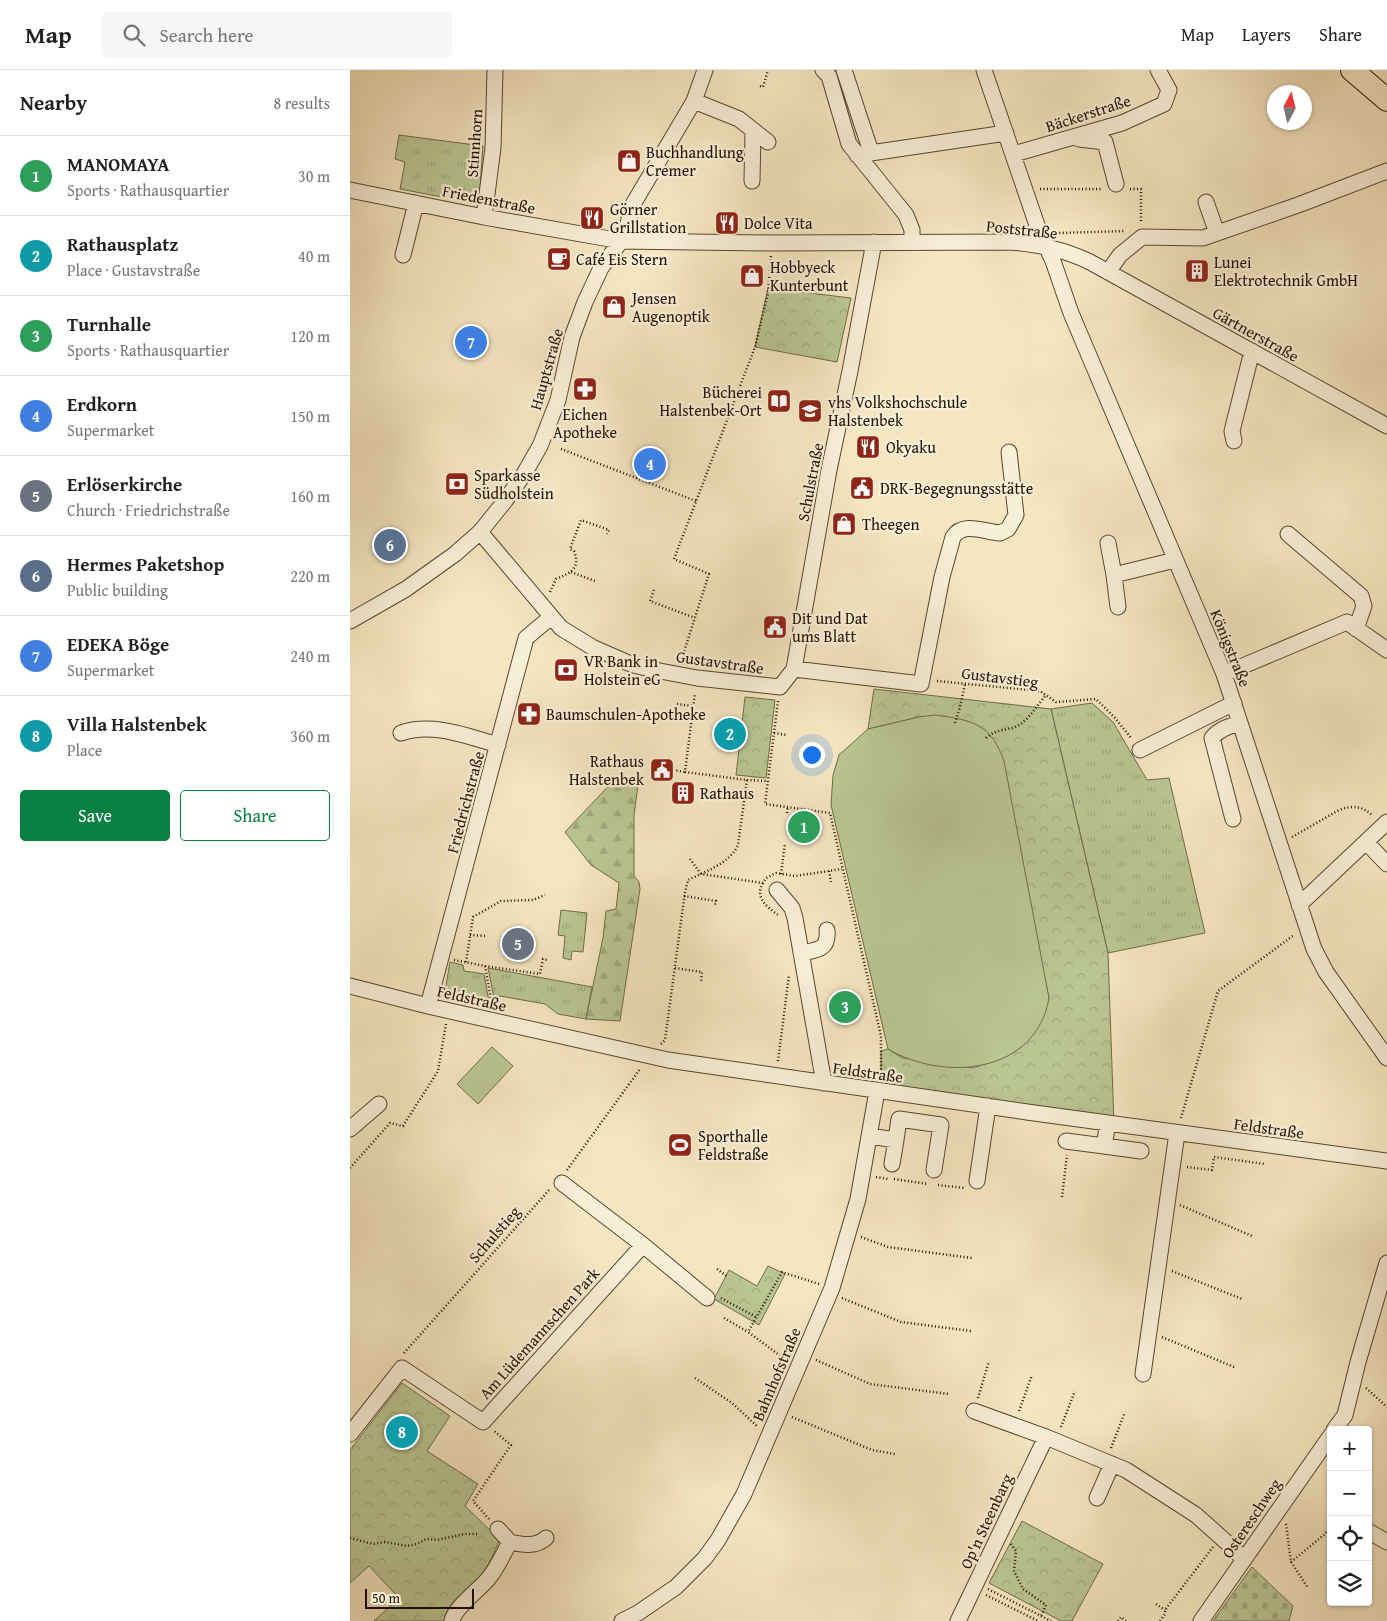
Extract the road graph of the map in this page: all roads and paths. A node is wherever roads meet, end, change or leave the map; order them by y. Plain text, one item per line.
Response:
1 (495, 70) edge
2 (705, 70) edge
3 (768, 70) edge
4 (823, 70) edge
5 (844, 70) edge
6 (984, 70) edge
7 (1158, 70) edge
8 (1352, 70) edge
9 (760, 86) dead end
10 (1387, 100) edge
11 (694, 101) junction
12 (753, 130) junction
13 (1006, 133) junction
14 (1070, 138) junction
15 (768, 142) dead end
16 (864, 154) junction
17 (1014, 154) junction
18 (1387, 171) edge
19 (752, 181) dead end
20 (1114, 187) junction
21 (350, 190) edge
22 (1041, 197) dead end
23 (1206, 202) dead end
24 (416, 203) junction
25 (484, 218) junction
26 (1053, 229) dead end
27 (1217, 233) junction
28 (1142, 234) junction
29 (621, 241) junction
30 (874, 242) junction
31 (912, 242) junction
32 (1046, 246) junction
33 (777, 253) dead end
34 (403, 255) dead end
35 (1108, 272) junction
36 (1252, 351) junction
37 (1387, 426) edge
38 (1234, 441) dead end
39 (561, 449) dead end
40 (1010, 452) dead end
41 (696, 501) junction
42 (480, 532) junction
43 (607, 534) dead end
44 (1288, 534) dead end
45 (1108, 543) dead end
46 (1176, 560) junction
47 (570, 572) junction
48 (1114, 575) junction
49 (595, 581) dead end
50 (654, 590) dead end
51 (1118, 607) dead end
52 (547, 612) junction
53 (695, 618) junction
54 (350, 622) edge
55 (1356, 629) junction
56 (1387, 650) edge
57 (794, 669) junction
58 (1224, 674) junction
59 (677, 675) junction
60 (921, 684) junction
61 (965, 684) junction
62 (696, 685) dead end
63 (779, 695) dead end
64 (1046, 695) junction
65 (1234, 703) junction
66 (677, 704) dead end
67 (693, 706) junction
68 (1240, 722) junction
69 (954, 723) dead end
70 (401, 733) dead end
71 (774, 733) junction
72 (787, 735) dead end
73 (986, 738) dead end
74 (498, 745) junction
75 (1140, 750) joint
76 (673, 770) dead end
77 (685, 772) junction
78 (747, 780) junction
79 (768, 782) junction
80 (788, 806) junction
81 (788, 813) dead end
82 (1233, 819) dead end
83 (1384, 825) edge
84 (1366, 842) junction
85 (785, 844) dead end
86 (1280, 844) junction
87 (690, 859) dead end
88 (1387, 864) edge
89 (829, 870) dead end
90 (701, 874) junction
91 (781, 874) dead end
92 (831, 882) dead end
93 (763, 883) dead end
94 (777, 890) dead end
95 (545, 895) dead end
96 (684, 896) junction
97 (697, 898) junction
98 (697, 902) dead end
99 (715, 905) dead end
100 (1299, 905) junction
101 (782, 919) dead end
102 (1306, 927) junction
103 (827, 930) dead end
104 (470, 934) junction
105 (487, 936) dead end
106 (801, 953) junction
107 (441, 958) junction
108 (548, 960) dead end
109 (466, 962) junction
110 (485, 966) junction
111 (675, 968) junction
112 (790, 973) dead end
113 (700, 982) dead end
114 (350, 986) edge
115 (428, 1006) junction
116 (448, 1010) junction
117 (495, 1021) junction
118 (650, 1056) junction
119 (1387, 1058) edge
120 (776, 1076) junction
121 (824, 1083) junction
122 (877, 1091) junction
123 (378, 1104) dead end
124 (988, 1106) junction
125 (1108, 1123) junction
126 (350, 1129) edge
127 (1177, 1133) junction
128 (869, 1136) junction
129 (896, 1140) junction
130 (1067, 1141) joint
131 (1104, 1146) junction
132 (1140, 1151) dead end
133 (1387, 1161) edge
134 (892, 1164) dead end
135 (1265, 1164) dead end
136 (1172, 1165) junction
137 (350, 1168) edge
138 (934, 1170) dead end
139 (977, 1181) dead end
140 (558, 1182) junction
141 (1062, 1197) dead end
142 (1168, 1200) junction
143 (848, 1232) junction
144 (1252, 1236) dead end
145 (643, 1245) junction
146 (972, 1258) dead end
147 (1387, 1263) edge
148 (1158, 1265) junction
149 (717, 1270) dead end
150 (728, 1278) dead end
151 (830, 1290) junction
152 (707, 1298) joint
153 (1242, 1299) dead end
154 (756, 1317) junction
155 (724, 1318) dead end
156 (972, 1331) dead end
157 (1149, 1331) junction
158 (748, 1332) junction
159 (402, 1356) dead end
160 (800, 1361) junction
161 (989, 1361) dead end
162 (1234, 1367) dead end
163 (1143, 1374) dead end
164 (1032, 1375) dead end
165 (1354, 1377) junction
166 (695, 1378) dead end
167 (1075, 1391) dead end
168 (949, 1394) dead end
169 (1387, 1407) edge
170 (974, 1411) joint
171 (779, 1412) junction
172 (1125, 1412) dead end
173 (483, 1422) junction
174 (1346, 1422) edge
175 (1014, 1425) junction
176 (770, 1432) junction
177 (350, 1434) edge
178 (1051, 1439) junction
179 (1327, 1441) edge
180 (895, 1454) dead end
181 (1109, 1463) junction
182 (1098, 1498) dead end
183 (1283, 1503) junction
184 (498, 1529) joint
185 (1327, 1531) edge
186 (1372, 1533) edge
187 (478, 1534) dead end
188 (1000, 1534) junction
189 (1220, 1537) junction
190 (350, 1538) edge
191 (546, 1538) dead end
192 (510, 1542) junction
193 (1387, 1542) edge
194 (1244, 1560) junction
195 (1292, 1562) junction
196 (974, 1586) junction
197 (1308, 1588) dead end
198 (1156, 1604) dead end
199 (1165, 1610) junction
200 (1042, 1616) junction
201 (452, 1621) edge
202 (622, 1621) edge
203 (958, 1621) edge
204 (1038, 1621) edge
205 (1051, 1621) edge
206 (1118, 1621) edge
207 (1126, 1621) edge
208 (1160, 1621) edge
209 (1201, 1621) edge

1 - 25 street, Stinnhorn
2 - 11 street, Hauptstraße
3 - 9 path
4 - 16 street
5 - 16 street
6 - 13 street
7 - 14 street, Bäckerstraße
8 - 10 highway
11 - 12 street
11 - 29 street, Hauptstraße
12 - 15 street
12 - 19 street
13 - 16 street
13 - 17 street
14 - 17 street, Bäckerstraße
14 - 20 street
16 - 31 street
17 - 32 street
18 - 27 street
20 - 22 path
20 - 28 path
21 - 24 street, Friedenstraße
23 - 27 street
24 - 25 street, Friedenstraße
24 - 34 street
25 - 29 street, Friedenstraße
26 - 28 path
27 - 28 street
28 - 35 street
29 - 30 street, Poststraße
29 - 42 street, Hauptstraße
30 - 31 street, Poststraße
30 - 57 street, Schulstraße
31 - 32 street, Poststraße
32 - 35 street, Poststraße
32 - 46 street, Königstraße
33 - 41 path
35 - 36 street, Gärtnerstraße
36 - 37 street, Gärtnerstraße
36 - 38 street
39 - 41 path
40 - 60 street
41 - 53 path
42 - 52 street, Gustavstraße
42 - 54 street, Hauptstraße
43 - 47 path
44 - 55 street
45 - 48 street
46 - 48 street
46 - 58 street, Königstraße
47 - 49 path
47 - 52 path
48 - 51 street
50 - 53 path
52 - 59 street, Gustavstraße
52 - 74 street, Friedrichstraße
53 - 59 path
55 - 56 street
55 - 58 street
57 - 59 street, Gustavstraße
57 - 60 street
58 - 65 street, Königstraße
60 - 61 path, Gustavstieg
61 - 64 path, Gustavstieg
61 - 69 path
62 - 67 path
63 - 71 path
64 - 73 path
64 - 75 path, Gustavstieg
65 - 68 street, Königstraße
65 - 75 street
66 - 67 path
67 - 77 path
68 - 82 street
68 - 86 street, Königstraße
70 - 74 street
71 - 72 path
71 - 79 path
74 - 107 street, Friedrichstraße
76 - 77 path
77 - 78 path
78 - 79 path
78 - 90 path
79 - 80 path
80 - 81 path
80 - 122 path
83 - 84 street
83 - 86 path
84 - 88 street
84 - 100 street
85 - 91 path
86 - 100 street, Königstraße
87 - 90 path
89 - 92 path
90 - 96 path
93 - 101 path
94 - 106 street
95 - 104 path
96 - 97 path
96 - 111 path, Schulstieg
97 - 98 path
97 - 99 path
100 - 102 street, Königstraße
102 - 119 street, Königstraße
102 - 127 path
103 - 106 street
104 - 105 path
104 - 109 path
106 - 121 street
107 - 109 path
107 - 115 street, Friedrichstraße
108 - 110 path
109 - 110 path
110 - 117 path
111 - 113 path
111 - 118 path, Schulstieg
112 - 120 path
114 - 115 street, Feldstraße
115 - 116 street, Feldstraße
116 - 117 street, Feldstraße
116 - 137 path
117 - 118 street, Feldstraße
118 - 120 street, Feldstraße
118 - 140 path, Schulstieg
120 - 121 street, Feldstraße
121 - 122 street, Feldstraße
122 - 124 street, Feldstraße
122 - 128 street, Bahnhofstraße
123 - 126 street
124 - 125 street, Feldstraße
124 - 139 street
125 - 127 street, Feldstraße
125 - 131 street
127 - 133 street, Feldstraße
127 - 136 street
128 - 129 street
128 - 143 street, Bahnhofstraße
129 - 134 street
129 - 138 street
130 - 131 street
130 - 141 path
131 - 132 street
135 - 136 path
136 - 142 street
140 - 145 street
140 - 159 path, Schulstieg
142 - 144 path
142 - 148 street
143 - 146 path
143 - 151 street, Bahnhofstraße
145 - 152 street
145 - 173 street, Am Lüdemannschen Park
147 - 165 street
148 - 153 path
148 - 157 street
149 - 150 path
151 - 154 path
151 - 156 path
151 - 160 street, Bahnhofstraße
152 - 154 path
154 - 158 path
155 - 158 path
157 - 162 path
157 - 163 street
158 - 160 path
160 - 168 path
160 - 171 street, Bahnhofstraße
161 - 170 path
164 - 175 path
165 - 169 path
165 - 174 street
166 - 176 path
167 - 178 path
170 - 175 street
171 - 176 street, Bahnhofstraße
171 - 180 path
172 - 181 path
173 - 177 street, Am Lüdemannschen Park
173 - 184 path
175 - 178 street
176 - 202 street, Bahnhofstraße
178 - 181 street
178 - 188 street, Op'n Steenbarg
179 - 183 street, Ostereschweg
181 - 182 street
181 - 189 street
183 - 194 street, Ostereschweg
183 - 195 path
184 - 192 street
185 - 195 path
186 - 193 street
187 - 190 path
188 - 196 street, Op'n Steenbarg
188 - 200 path
189 - 194 street
189 - 199 path
191 - 192 street
192 - 201 street
194 - 209 street, Ostereschweg
195 - 197 path
196 - 200 path
196 - 203 street, Op'n Steenbarg
196 - 204 path
198 - 199 path
199 - 208 path
200 - 205 path
206 - 207 path

